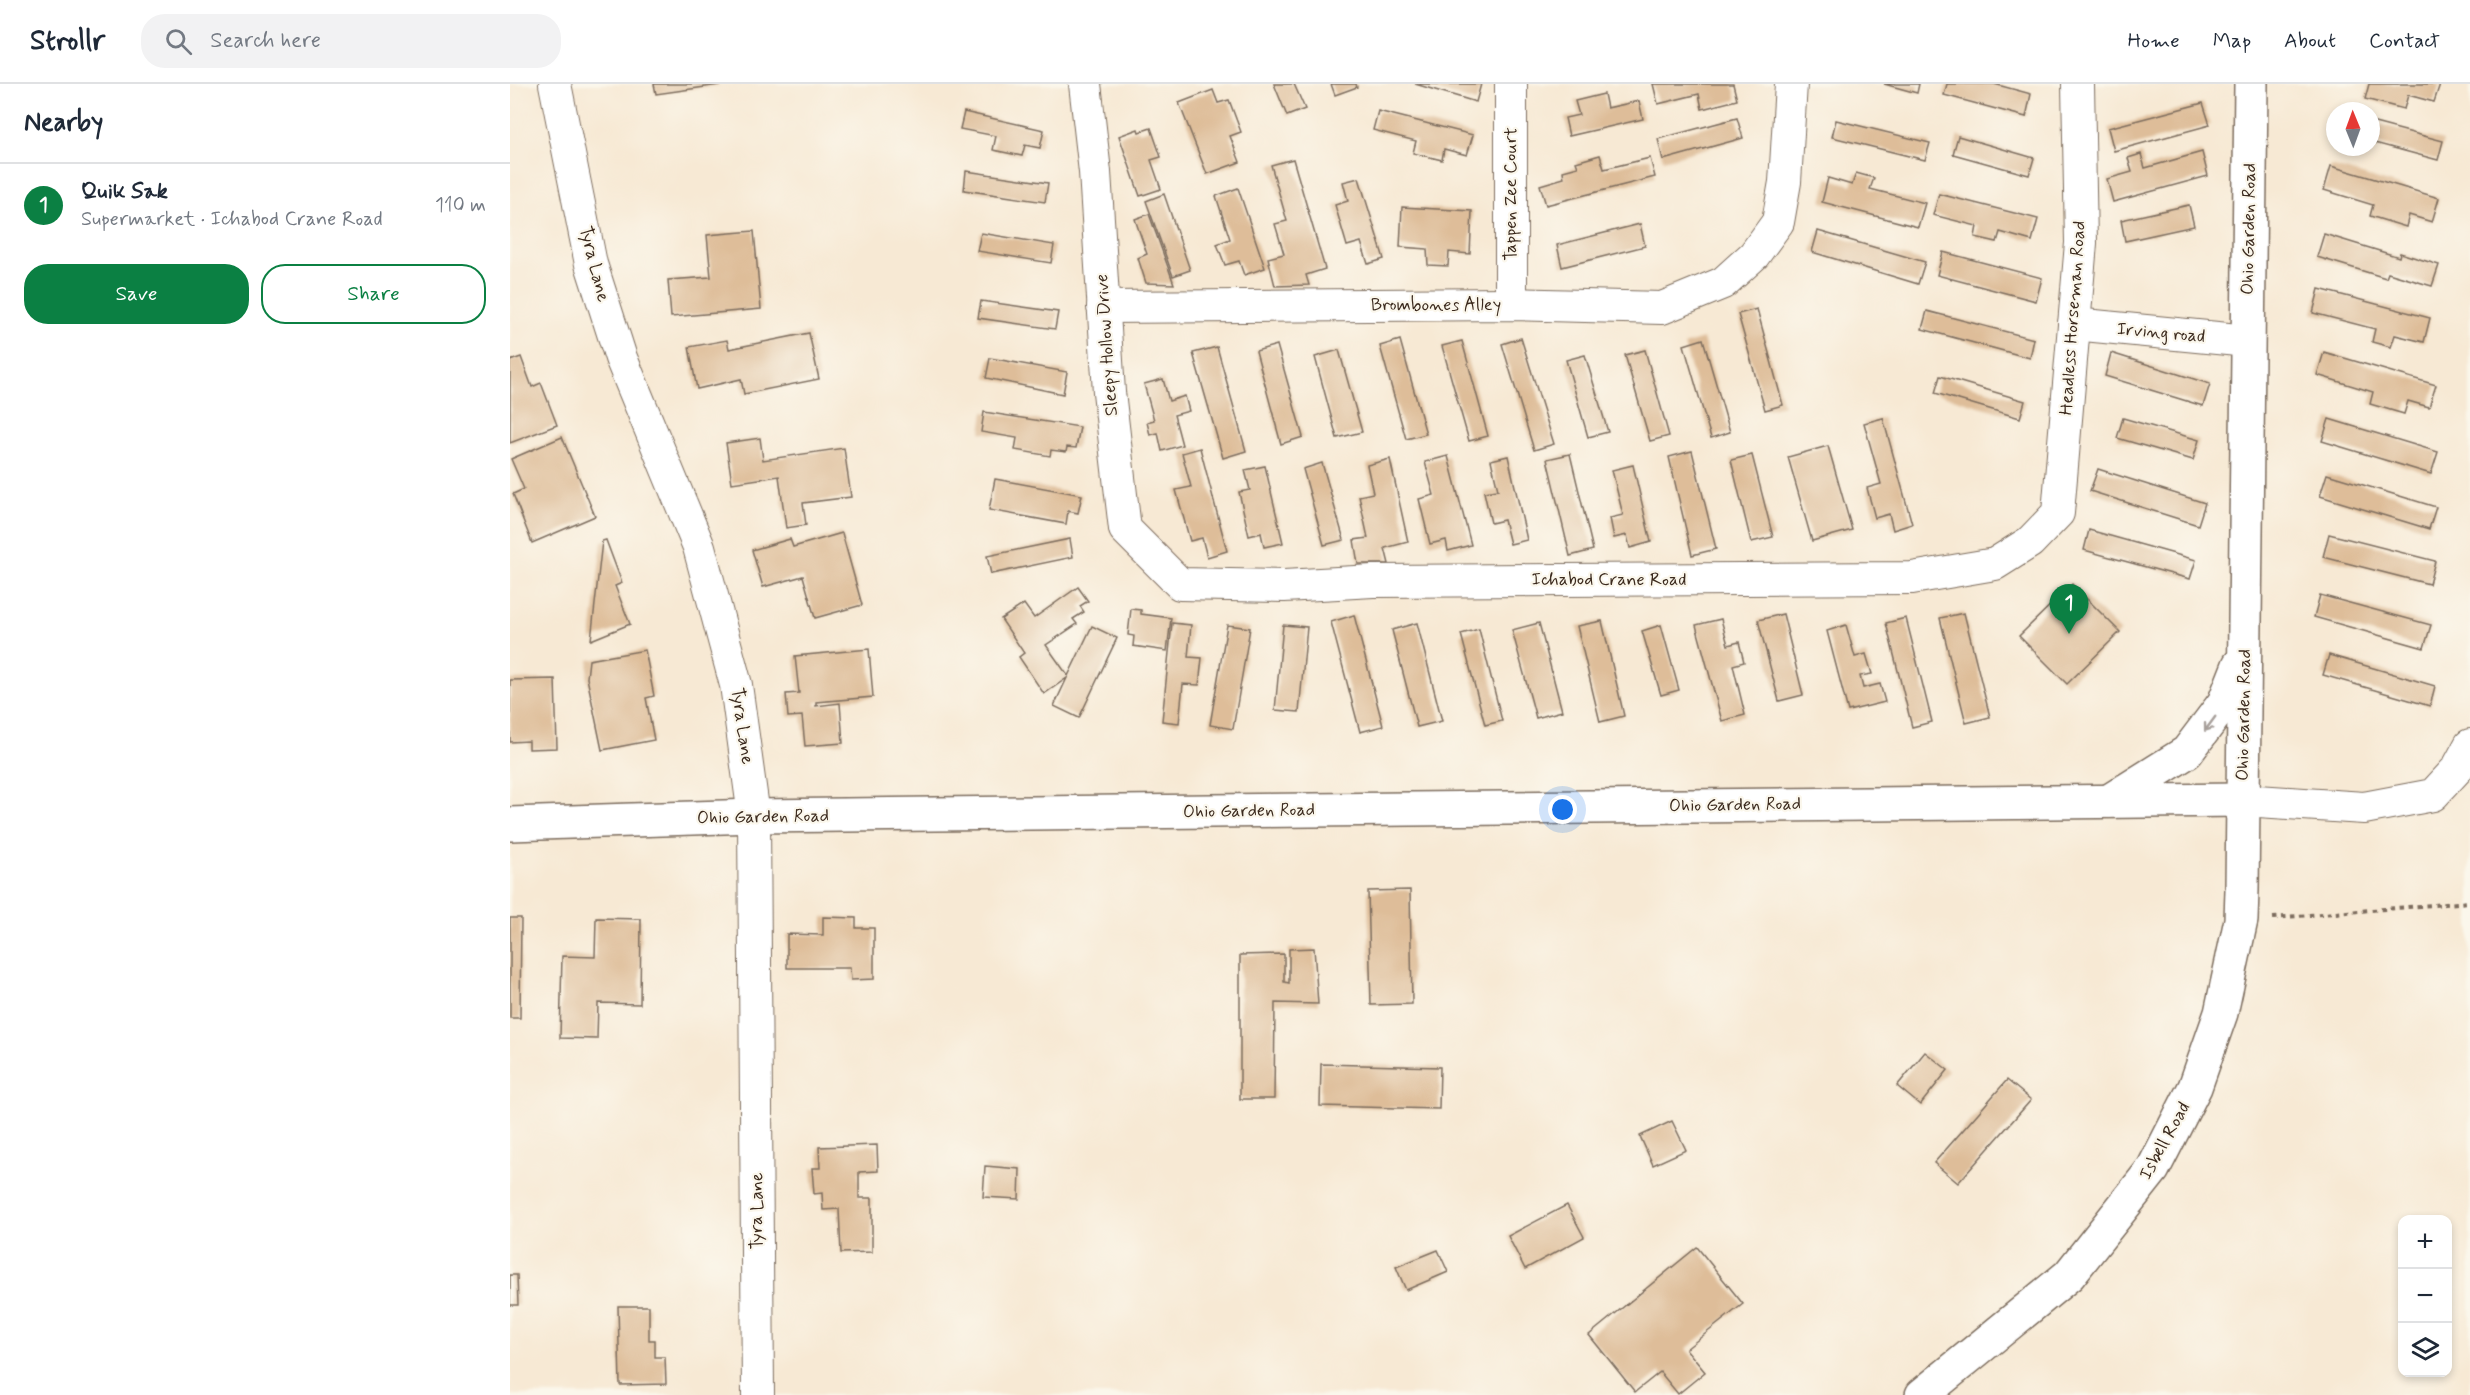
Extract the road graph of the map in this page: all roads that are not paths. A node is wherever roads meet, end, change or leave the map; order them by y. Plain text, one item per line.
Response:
1 (555, 84) edge
2 (1511, 84) edge
3 (1791, 84) edge
4 (2078, 84) edge
5 (2251, 84) edge
6 (1093, 88) edge
7 (1511, 304) junction
8 (1103, 307) junction
9 (2074, 324) junction
10 (2248, 341) junction
11 (2030, 542) joint
12 (1180, 584) joint
13 (2245, 653) junction
14 (2470, 745) edge
15 (2243, 800) junction
16 (2109, 801) junction
17 (754, 816) junction
18 (510, 824) edge
19 (758, 1395) edge
20 (1922, 1395) edge

1 - 17 street, Tyra Lane
2 - 7 street, Tappen Zee Court
3 - 7 street, Brombones Alley
4 - 9 street, Headless Horseman Road
5 - 10 street, Ohio Garden Road
6 - 8 street, Sleepy Hollow Drive
7 - 8 street, Brombones Alley
8 - 12 street, Sleepy Hollow Drive
9 - 10 street, Irving road
9 - 11 street, Headless Horseman Road
10 - 13 street, Ohio Garden Road
11 - 12 street, Ichabod Crane Road
13 - 15 street, Ohio Garden Road
13 -> 16 street
14 - 15 street
15 - 16 street, Ohio Garden Road
15 - 20 street, Isbell Road
16 - 17 street, Ohio Garden Road
17 - 18 street, Ohio Garden Road
17 - 19 street, Tyra Lane

